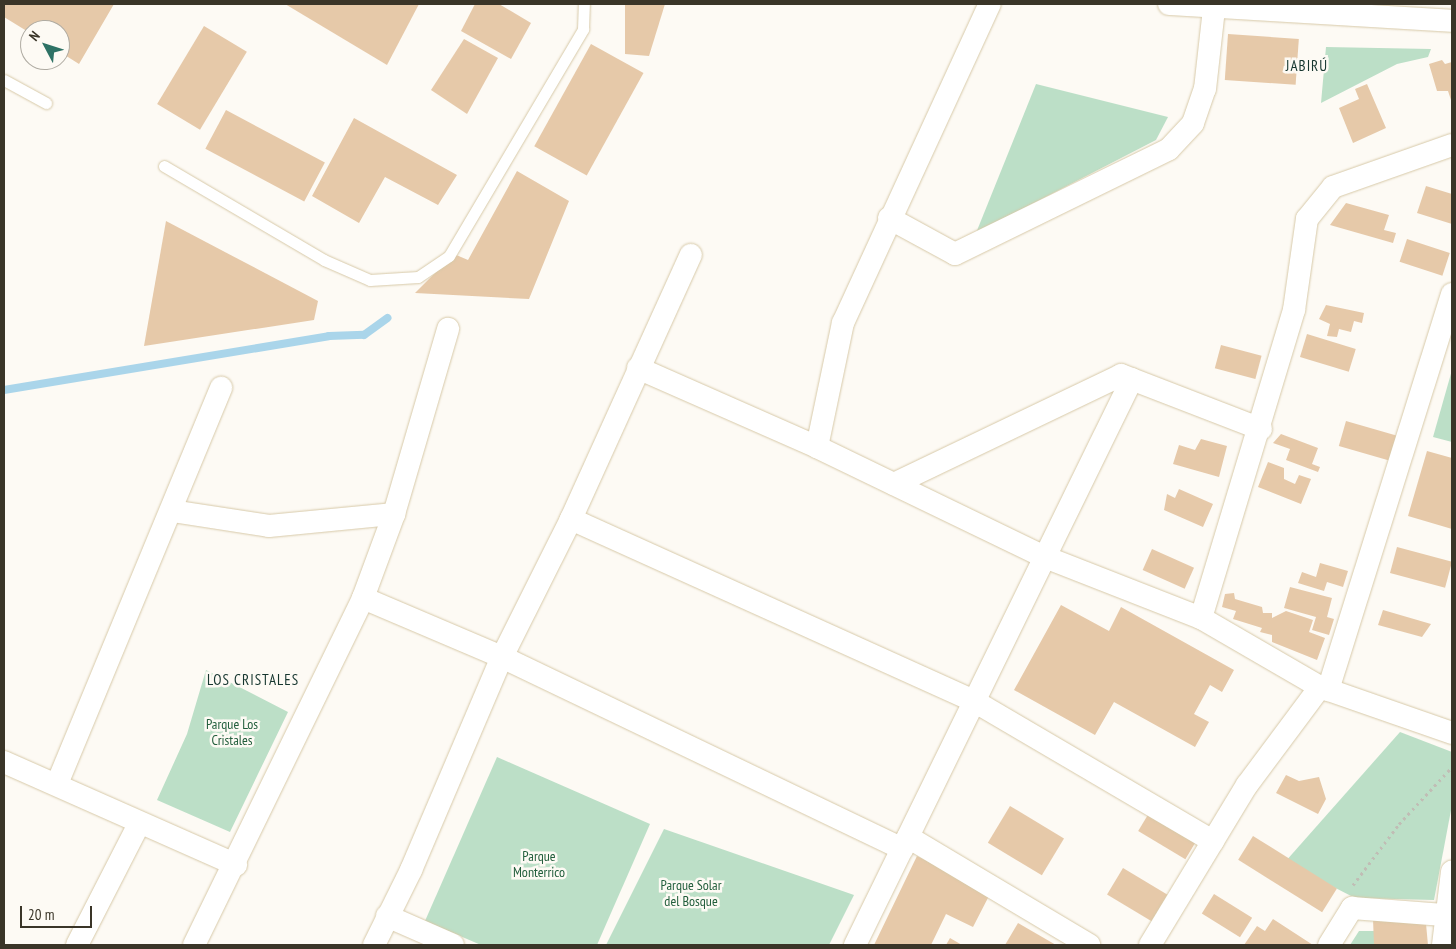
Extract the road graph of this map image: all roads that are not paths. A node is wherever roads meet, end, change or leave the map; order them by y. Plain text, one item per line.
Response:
1 (584, 4) edge
2 (990, 4) edge
3 (1169, 4) edge
4 (1214, 10) junction
5 (1350, 10) edge
6 (1452, 21) edge
7 (4, 80) edge
8 (46, 103) dead end
9 (1452, 145) edge
10 (164, 166) dead end
11 (889, 218) junction
12 (691, 255) dead end
13 (1450, 308) edge
14 (448, 329) dead end
15 (638, 368) junction
16 (1132, 379) junction
17 (221, 388) dead end
18 (1261, 429) junction
19 (817, 446) junction
20 (894, 484) junction
21 (172, 511) junction
22 (394, 514) junction
23 (572, 519) junction
24 (1045, 557) junction
25 (363, 598) junction
26 (1201, 618) junction
27 (502, 657) junction
28 (1324, 689) junction
29 (974, 701) junction
30 (1452, 733) edge
31 (4, 762) edge
32 (57, 784) junction
33 (140, 824) junction
34 (1212, 841) junction
35 (905, 843) junction
36 (236, 865) junction
37 (1452, 872) edge
38 (1444, 915) junction
39 (387, 916) junction
40 (77, 945) edge
41 (194, 945) edge
42 (374, 945) edge
43 (453, 945) edge
44 (855, 945) edge
45 (1089, 945) edge
46 (1150, 945) edge
47 (1329, 945) edge
48 (1442, 945) edge

1 - 10 lane
2 - 11 street
3 - 4 street
4 - 5 street
4 - 11 street
5 - 6 street
7 - 8 lane
9 - 18 street
11 - 19 street
12 - 15 street
13 - 28 street
14 - 22 street
15 - 19 street
15 - 23 street
16 - 18 street
16 - 20 street
16 - 24 street
17 - 21 street
18 - 26 street
19 - 20 street
20 - 24 street
21 - 22 street
21 - 32 street
22 - 25 street
23 - 27 street
23 - 29 street
24 - 26 street
24 - 29 street
25 - 27 street
25 - 36 street
26 - 28 street
27 - 35 street
27 - 39 street
28 - 30 street
28 - 34 street
29 - 34 street
29 - 35 street
31 - 32 street
32 - 33 street
33 - 36 street
33 - 40 street
34 - 46 street
35 - 44 street
35 - 45 street
36 - 41 street
37 - 38 street
38 - 47 street
38 - 48 street
39 - 42 street
39 - 43 street

